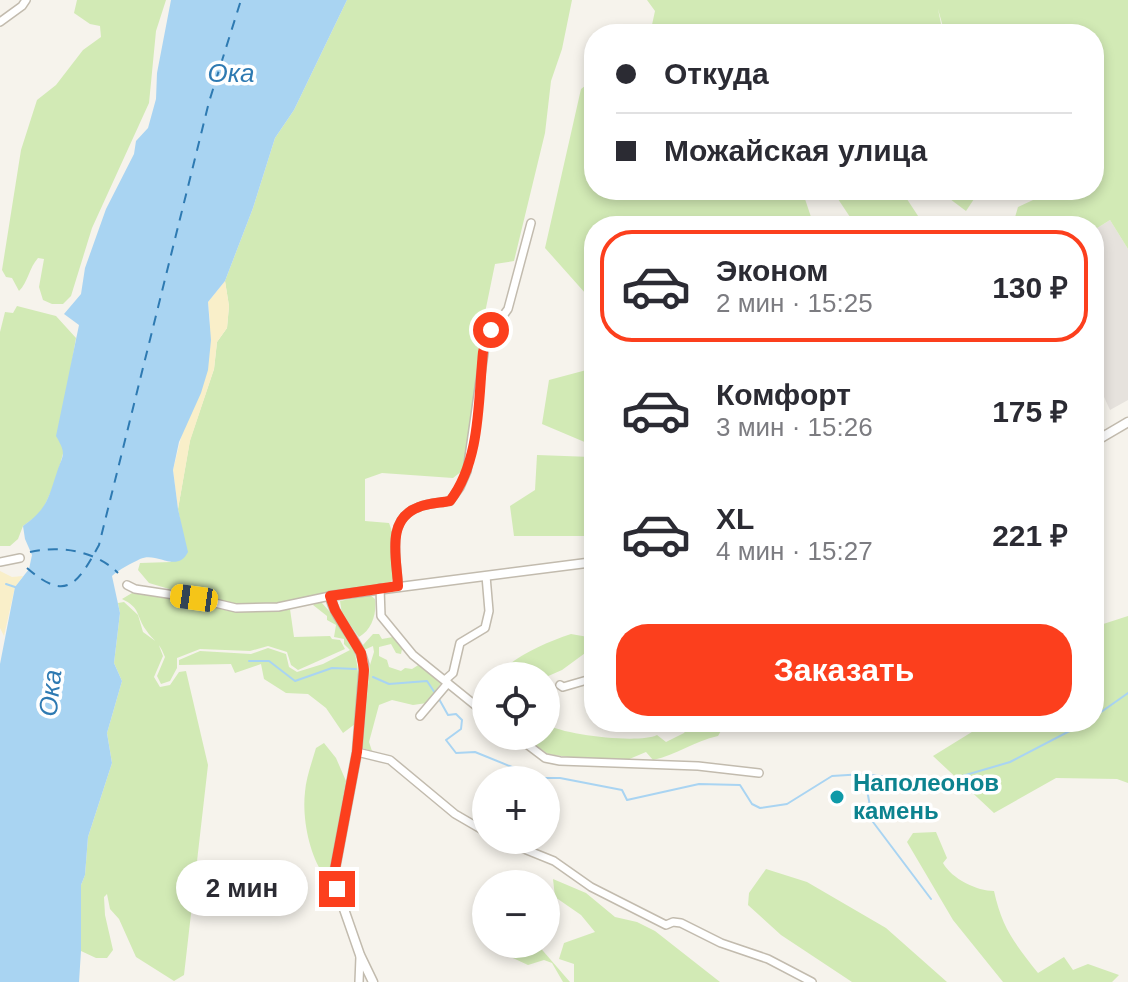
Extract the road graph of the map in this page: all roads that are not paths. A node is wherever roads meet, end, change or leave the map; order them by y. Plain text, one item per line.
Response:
1 (26, 0) edge
2 (0, 22) edge
3 (531, 223) dead end
4 (1128, 422) edge
5 (1104, 436) edge
6 (20, 558) dead end
7 (0, 562) edge
8 (584, 563) edge
9 (486, 576) junction
10 (127, 585) dead end
11 (398, 586) junction
12 (380, 588) junction
13 (330, 596) junction
14 (447, 681) junction
15 (584, 681) edge
16 (560, 685) dead end
17 (472, 702) edge
18 (420, 716) dead end
19 (534, 750) edge
20 (357, 752) junction
21 (759, 773) dead end
22 (472, 824) edge
23 (537, 854) edge
24 (360, 955) junction
25 (359, 982) edge
26 (373, 982) edge
27 (812, 982) edge

1 - 2 street
3 - 11 street
4 - 5 street
6 - 7 street
8 - 9 street
9 - 11 street
9 - 14 street
10 - 13 street
11 - 12 street
12 - 13 street
12 - 14 street
13 - 20 street
14 - 17 street
14 - 18 street
15 - 16 street
19 - 21 street
20 - 22 street
20 - 24 street
23 - 27 street
24 - 25 street
24 - 26 street

